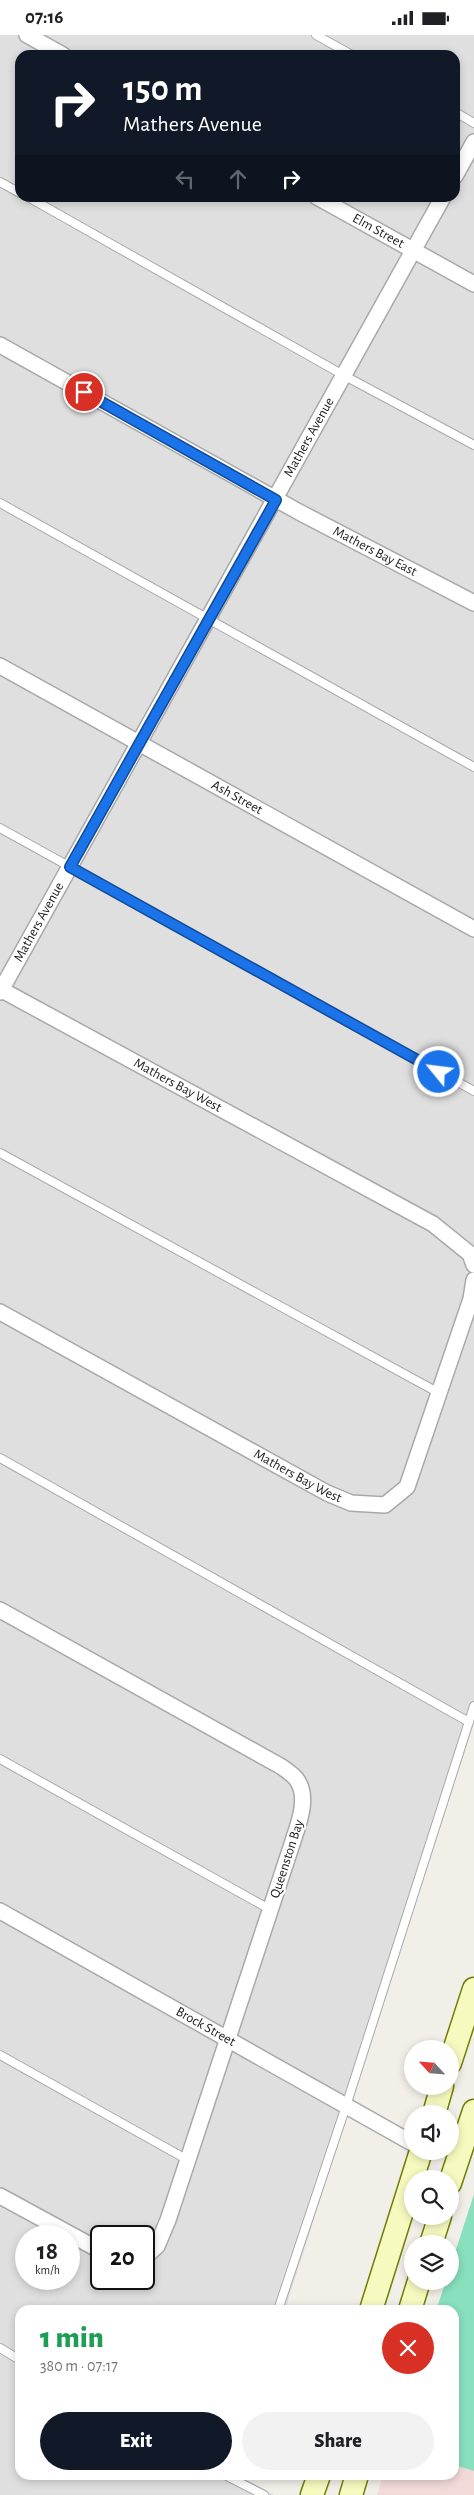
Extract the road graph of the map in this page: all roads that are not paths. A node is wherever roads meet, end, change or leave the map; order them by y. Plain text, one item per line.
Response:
1 (27, 35) edge
2 (316, 35) edge
3 (53, 50) edge
4 (343, 50) edge
5 (460, 115) edge
6 (474, 123) edge
7 (474, 142) edge
8 (460, 167) edge
9 (0, 181) edge
10 (15, 190) edge
11 (37, 202) edge
12 (325, 202) edge
13 (440, 202) edge
14 (414, 252) junction
15 (474, 284) edge
16 (0, 345) edge
17 (345, 376) junction
18 (474, 445) edge
19 (276, 500) junction
20 (0, 503) edge
21 (474, 603) edge
22 (209, 619) junction
23 (0, 666) edge
24 (140, 743) junction
25 (474, 767) edge
26 (0, 828) edge
27 (70, 867) junction
28 (474, 929) edge
29 (0, 990) edge
30 (474, 1091) edge
31 (0, 1153) edge
32 (474, 1265) edge
33 (474, 1280) edge
34 (0, 1312) edge
35 (439, 1393) junction
36 (0, 1457) edge
37 (0, 1610) edge
38 (474, 1706) edge
39 (469, 1722) junction
40 (0, 1759) edge
41 (271, 1910) junction
42 (0, 1911) edge
43 (474, 1989) edge
44 (227, 2039) junction
45 (457, 2040) edge
46 (0, 2055) edge
47 (346, 2105) junction
48 (474, 2111) edge
49 (404, 2138) edge
50 (186, 2159) junction
51 (418, 2160) edge
52 (454, 2170) edge
53 (0, 2196) edge
54 (90, 2245) edge
55 (155, 2248) edge
56 (416, 2290) edge
57 (280, 2305) edge
58 (373, 2305) edge
59 (412, 2305) edge
60 (0, 2349) edge
61 (15, 2357) edge
62 (235, 2480) edge
63 (317, 2480) edge
64 (356, 2480) edge
65 (264, 2495) edge
66 (312, 2495) edge
67 (351, 2495) edge

1 - 3 street
2 - 4 lane
5 - 6 lane
7 - 8 street
9 - 10 lane
11 - 17 lane
12 - 14 street, Elm Street
13 - 14 street, Mathers Avenue
14 - 15 street
14 - 17 street, Mathers Avenue
16 - 19 street, Mathers Bay East
17 - 18 lane
17 - 19 street, Mathers Avenue
19 - 21 street, Mathers Bay East
19 - 22 street, Mathers Avenue
20 - 22 lane
22 - 24 street, Mathers Avenue
22 - 25 lane
23 - 24 street, Ash Street
24 - 27 street, Mathers Avenue
24 - 28 street, Ash Street
26 - 27 lane
27 - 29 street, Mathers Avenue
27 - 30 lane
29 - 32 street, Mathers Bay West
31 - 35 lane
33 - 35 street, Mathers Bay West
34 - 35 street, Mathers Bay West
36 - 39 lane
37 - 41 street, Queenston Bay
38 - 39 lane
39 - 47 lane
40 - 41 lane
41 - 44 street, Queenston Bay
42 - 44 street, Brock Street
43 - 45 main road
44 - 47 street, Brock Street
44 - 50 street, Queenston Bay
46 - 50 lane
47 - 49 street, Brock Street
47 - 57 lane
48 - 52 main road
50 - 55 street, Queenston Bay
51 - 58 main road
53 - 54 street
56 - 59 main road
60 - 61 lane
62 - 65 lane
63 - 66 main road
64 - 67 main road

